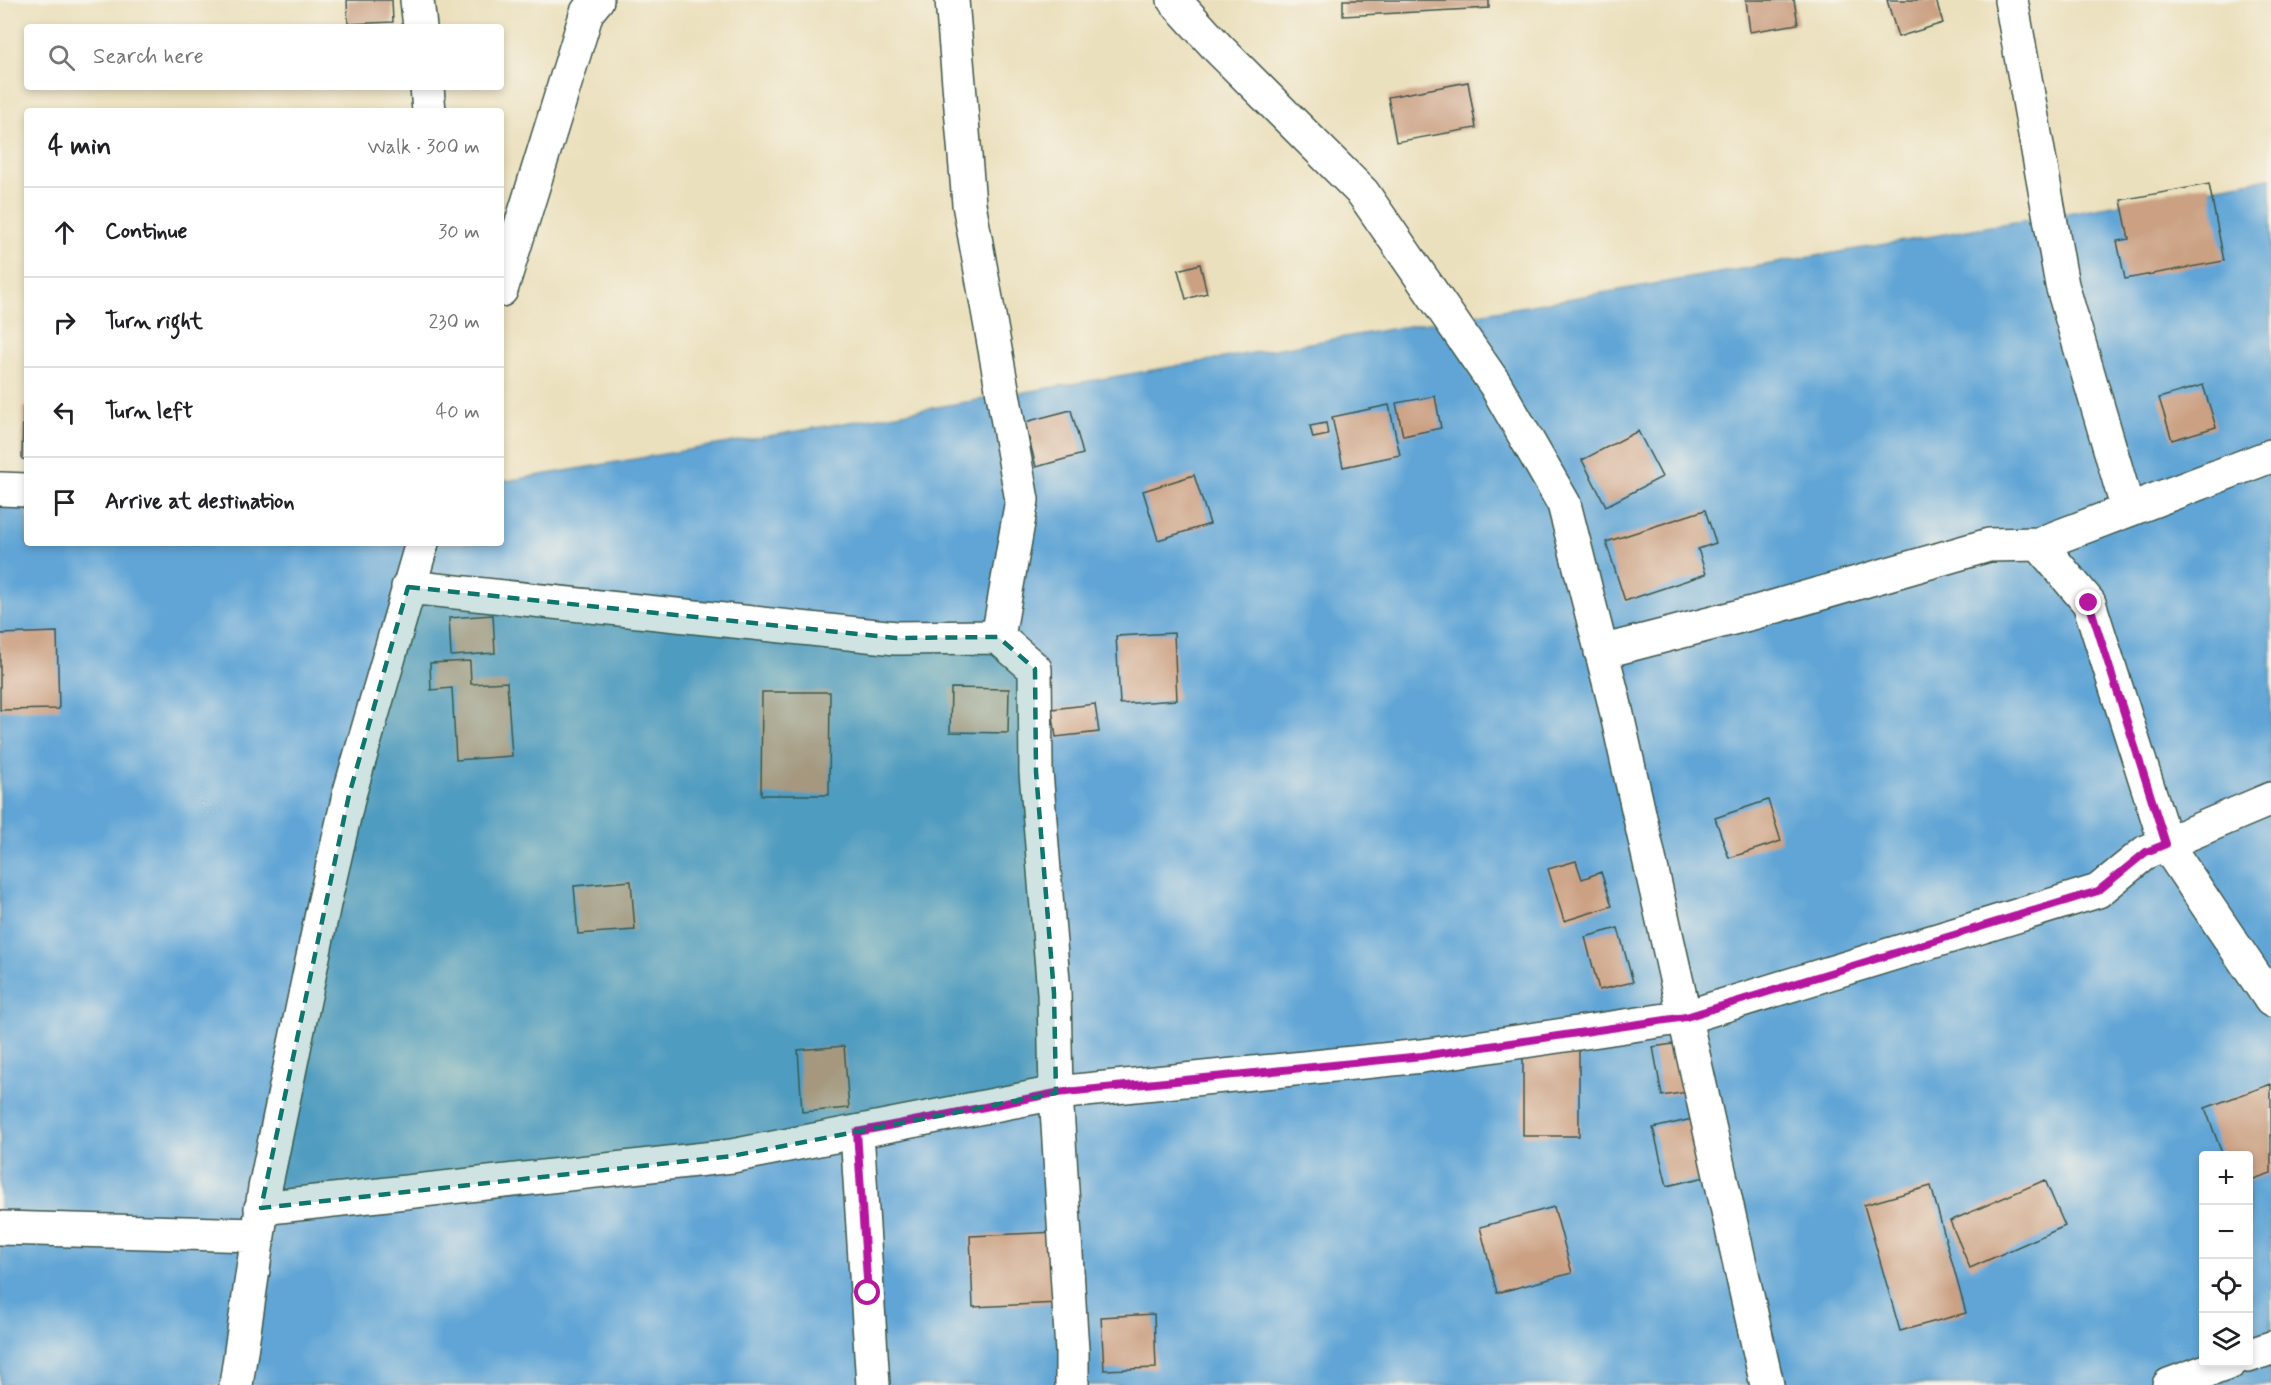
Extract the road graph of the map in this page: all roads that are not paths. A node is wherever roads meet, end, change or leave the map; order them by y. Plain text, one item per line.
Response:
1 (417, 0) edge
2 (597, 0) edge
3 (952, 0) edge
4 (1174, 0) edge
5 (2011, 0) edge
6 (420, 24) edge
7 (427, 90) edge
8 (429, 108) edge
9 (504, 280) edge
10 (2271, 456) edge
11 (0, 489) edge
12 (24, 490) edge
13 (2128, 510) junction
14 (2039, 544) junction
15 (421, 546) edge
16 (408, 588) junction
17 (998, 637) junction
18 (1602, 652) junction
19 (2271, 799) edge
20 (2166, 844) junction
21 (2271, 1000) edge
22 (1686, 1017) junction
23 (1056, 1093) junction
24 (857, 1132) junction
25 (259, 1221) junction
26 (0, 1228) edge
27 (2271, 1348) edge
28 (2253, 1354) edge
29 (2217, 1367) edge
30 (236, 1385) edge
31 (873, 1385) edge
32 (1071, 1385) edge
33 (1767, 1385) edge
34 (2169, 1385) edge

1 - 6 street
2 - 9 street
3 - 17 street
4 - 18 street
5 - 13 street
7 - 8 street
10 - 13 street
11 - 12 street
13 - 14 street
14 - 18 street
14 - 20 street
15 - 16 street
16 - 17 street
16 - 25 street
17 - 23 street
18 - 22 street
19 - 20 street
20 - 21 street
20 - 22 street
22 - 23 street
22 - 33 street
23 - 24 street
23 - 32 street
24 - 25 street
24 - 31 street
25 - 26 street
25 - 30 street
27 - 28 street
29 - 34 street

